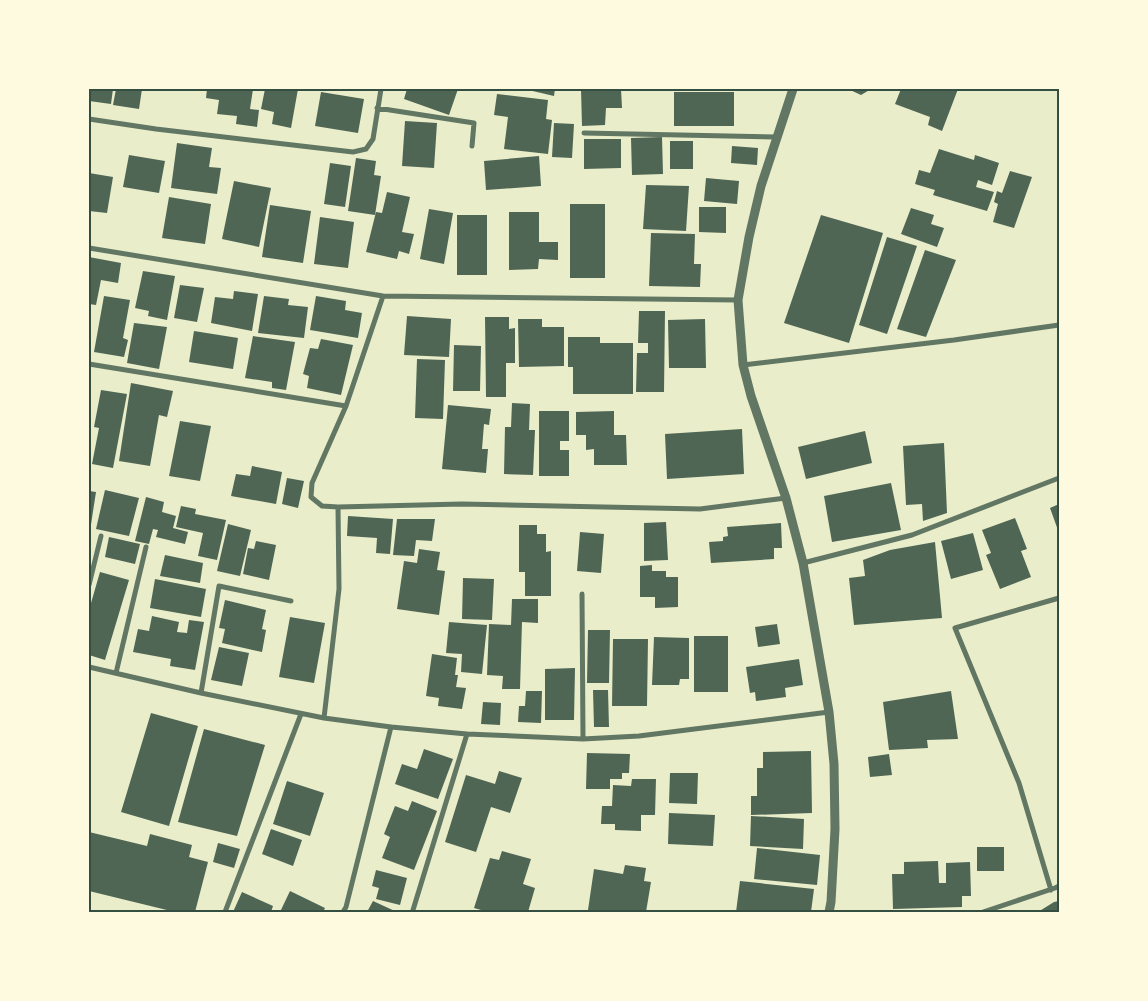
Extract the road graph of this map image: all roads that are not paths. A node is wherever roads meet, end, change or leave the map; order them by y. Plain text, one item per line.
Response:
1 (381, 89) edge
2 (793, 89) edge
3 (378, 108) junction
4 (89, 119) edge
5 (584, 133) dead end
6 (776, 136) junction
7 (472, 146) dead end
8 (89, 248) edge
9 (383, 296) junction
10 (738, 300) junction
11 (1059, 325) edge
12 (89, 364) edge
13 (742, 365) junction
14 (346, 406) junction
15 (1059, 478) edge
16 (786, 498) junction
17 (338, 507) junction
18 (101, 536) dead end
19 (146, 547) dead end
20 (803, 563) junction
21 (89, 585) edge
22 (582, 594) dead end
23 (1059, 598) edge
24 (291, 601) dead end
25 (89, 667) edge
26 (116, 673) junction
27 (201, 693) junction
28 (829, 712) junction
29 (301, 714) junction
30 (324, 718) junction
31 (391, 727) junction
32 (467, 734) junction
33 (583, 739) junction
34 (1056, 888) edge
35 (414, 910) dead end
36 (225, 912) edge
37 (343, 912) edge
38 (829, 912) edge
39 (983, 912) edge

1 - 3 street
2 - 6 street
3 - 4 street
3 - 7 street
5 - 6 street
6 - 10 street
8 - 9 street
9 - 10 street
9 - 14 street
10 - 13 street
11 - 13 street
12 - 14 street
13 - 16 street
14 - 17 street
15 - 20 street
16 - 17 street
16 - 20 street
17 - 30 street
18 - 21 street
19 - 26 street
20 - 28 street
22 - 33 street
23 - 34 street
24 - 27 street
25 - 26 street
26 - 27 street
27 - 29 street
28 - 33 street
28 - 38 street
29 - 30 street
29 - 36 street
30 - 31 street
31 - 32 street
31 - 37 street
32 - 33 street
32 - 35 street
34 - 39 street

